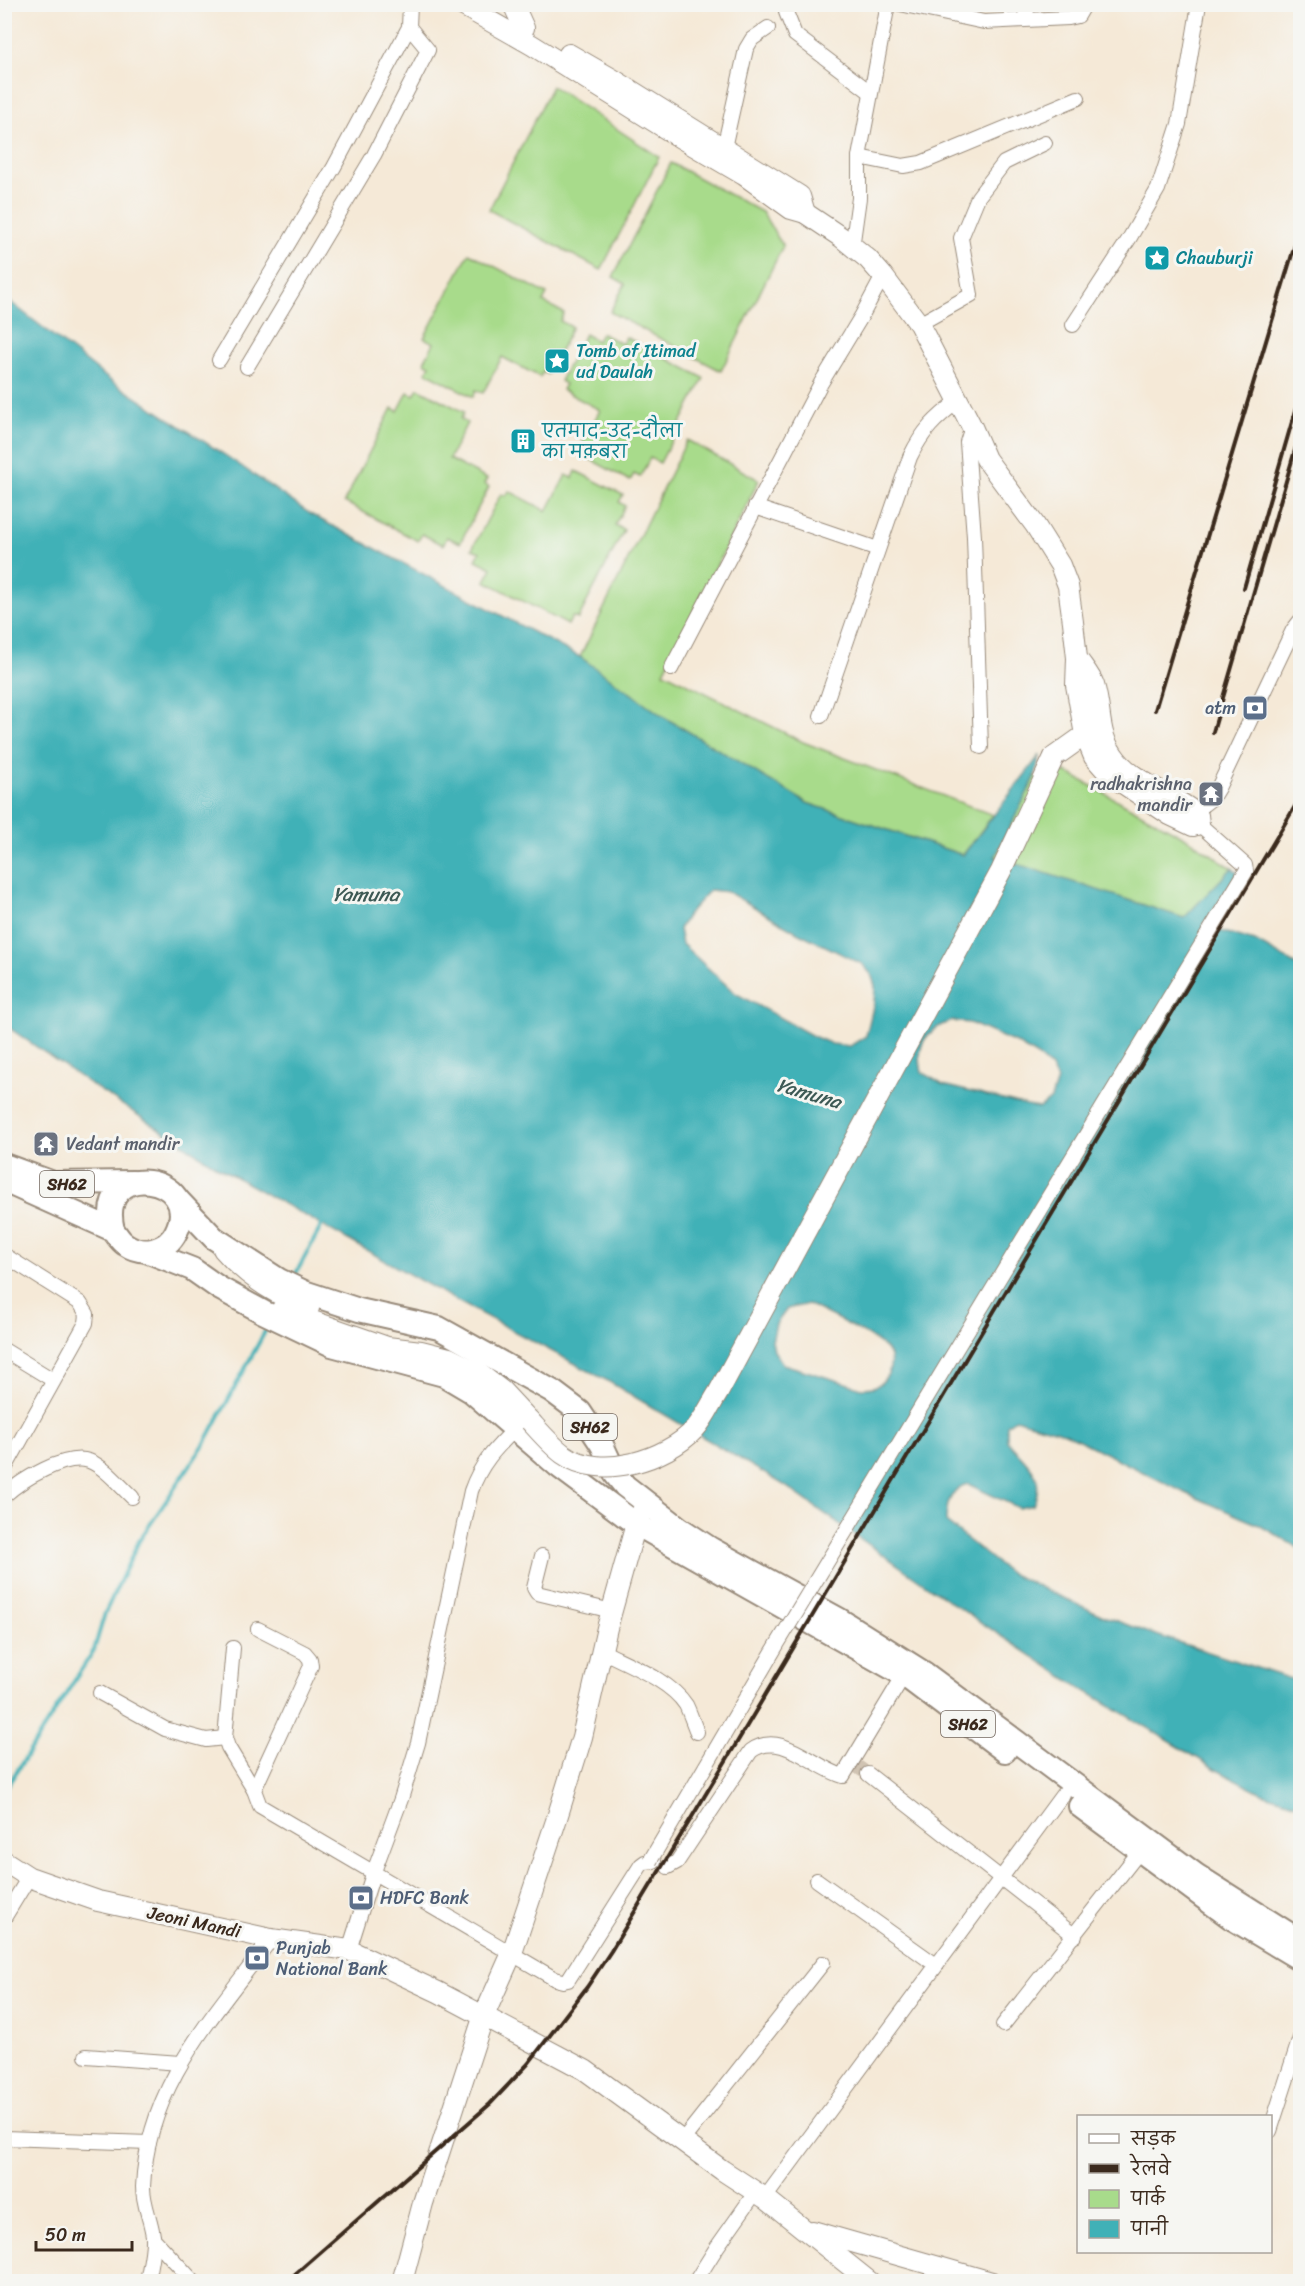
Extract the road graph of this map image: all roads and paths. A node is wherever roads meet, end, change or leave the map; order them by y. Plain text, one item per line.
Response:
1 (410, 4) edge
2 (460, 4) edge
3 (487, 4) edge
4 (513, 4) edge
5 (888, 4) edge
6 (900, 4) edge
7 (1029, 4) edge
8 (1085, 4) edge
9 (1199, 4) edge
10 (786, 12) dead end
11 (1024, 19) junction
12 (409, 27) junction
13 (524, 28) junction
14 (768, 28) dead end
15 (870, 92) junction
16 (1078, 98) dead end
17 (1045, 143) dead end
18 (724, 148) junction
19 (859, 157) junction
20 (805, 213) junction
21 (852, 248) junction
22 (883, 276) junction
23 (919, 324) junction
24 (1073, 325) dead end
25 (219, 360) dead end
26 (247, 368) dead end
27 (958, 400) junction
28 (972, 428) junction
29 (755, 507) junction
30 (879, 549) junction
31 (1300, 621) edge
32 (671, 669) dead end
33 (821, 716) dead end
34 (1093, 732) junction
35 (981, 747) dead end
36 (1197, 818) junction
37 (4, 1165) edge
38 (4, 1181) edge
39 (133, 1182) junction
40 (177, 1198) junction
41 (113, 1230) junction
42 (146, 1251) junction
43 (4, 1255) edge
44 (270, 1296) junction
45 (295, 1308) junction
46 (4, 1350) edge
47 (53, 1380) junction
48 (523, 1425) junction
49 (4, 1470) edge
50 (7, 1489) edge
51 (132, 1497) dead end
52 (646, 1503) junction
53 (636, 1524) junction
54 (542, 1556) dead end
55 (612, 1611) junction
56 (258, 1629) dead end
57 (233, 1648) dead end
58 (602, 1651) junction
59 (904, 1676) junction
60 (100, 1694) dead end
61 (697, 1732) dead end
62 (225, 1738) junction
63 (868, 1774) tunnel mouth
64 (254, 1790) junction
65 (1063, 1794) junction
66 (1139, 1852) junction
67 (4, 1861) edge
68 (668, 1867) dead end
69 (373, 1874) junction
70 (29, 1877) junction
71 (1002, 1878) junction
72 (817, 1880) dead end
73 (4, 1918) edge
74 (1075, 1936) junction
75 (271, 1939) junction
76 (1300, 1941) edge
77 (349, 1950) junction
78 (512, 1953) junction
79 (1300, 1959) edge
80 (824, 1963) dead end
81 (936, 1965) junction
82 (483, 2018) junction
83 (1003, 2025) dead end
84 (1300, 2038) edge
85 (86, 2056) dead end
86 (180, 2063) junction
87 (1272, 2125) edge
88 (4, 2138) edge
89 (682, 2141) junction
90 (149, 2143) junction
91 (760, 2196) junction
92 (805, 2229) junction
93 (153, 2238) junction
94 (147, 2282) edge
95 (194, 2282) edge
96 (402, 2282) edge
97 (695, 2282) edge
98 (870, 2282) edge
99 (992, 2282) edge

1 - 12 street
2 - 20 main road
3 - 13 main road
4 - 13 main road
5 - 15 street
6 - 11 street
7 - 11 street
8 - 11 street
9 - 24 street
10 - 15 street
12 - 25 street
12 - 26 street
13 - 18 main road
14 - 18 street
15 - 19 street
16 - 19 street
17 - 23 street
18 - 20 main road
19 - 21 street
20 - 21 main road
21 - 22 main road
22 - 23 main road
22 - 29 street
23 - 27 main road
27 - 28 main road
27 - 30 street
28 - 34 main road
28 - 35 street
29 - 30 street
29 - 32 street
30 - 33 street
31 - 36 street
34 - 36 main road
34 - 48 main road, bridge
36 - 78 street, bridge
37 - 39 main road, SH62
38 - 41 main road, SH62
39 - 40 main road
39 - 41 main road
40 - 42 main road
40 - 44 main road, SH62
41 - 42 main road
42 - 44 main road, SH62
43 - 47 street
44 - 45 main road, SH62
44 - 45 main road, SH62
45 - 48 main road, SH62
45 - 48 main road
45 - 52 main road, SH62
46 - 47 street
47 - 49 street
48 - 53 main road, SH62
48 - 69 street
50 - 51 street
52 - 53 main road
52 - 76 main road, SH62
53 - 55 main road
53 - 59 main road, SH62
54 - 55 street
55 - 58 main road
56 - 64 street
57 - 62 street
58 - 61 street
58 - 78 main road
59 - 65 main road, SH62
59 - 68 street
60 - 62 street
62 - 64 street
63 - 71 street
64 - 69 street
65 - 66 main road, SH62
65 - 71 street
66 - 74 street
66 - 79 main road, SH62
67 - 70 main road, Jeoni Mandi
69 - 77 street
69 - 78 street
70 - 73 street
70 - 75 main road, Jeoni Mandi
71 - 74 street
71 - 81 street
72 - 81 street
74 - 83 street
75 - 77 main road, Jeoni Mandi
75 - 86 street
77 - 82 main road, Jeoni Mandi
78 - 82 main road
80 - 89 street
81 - 91 street
82 - 89 main road, Jeoni Mandi
82 - 96 main road
84 - 87 street
85 - 86 street
86 - 90 street
88 - 90 street
89 - 91 main road, Jeoni Mandi
90 - 93 street
91 - 92 main road, Jeoni Mandi
91 - 97 street
92 - 98 main road, Jeoni Mandi
92 - 99 main road
93 - 94 street
93 - 95 street

